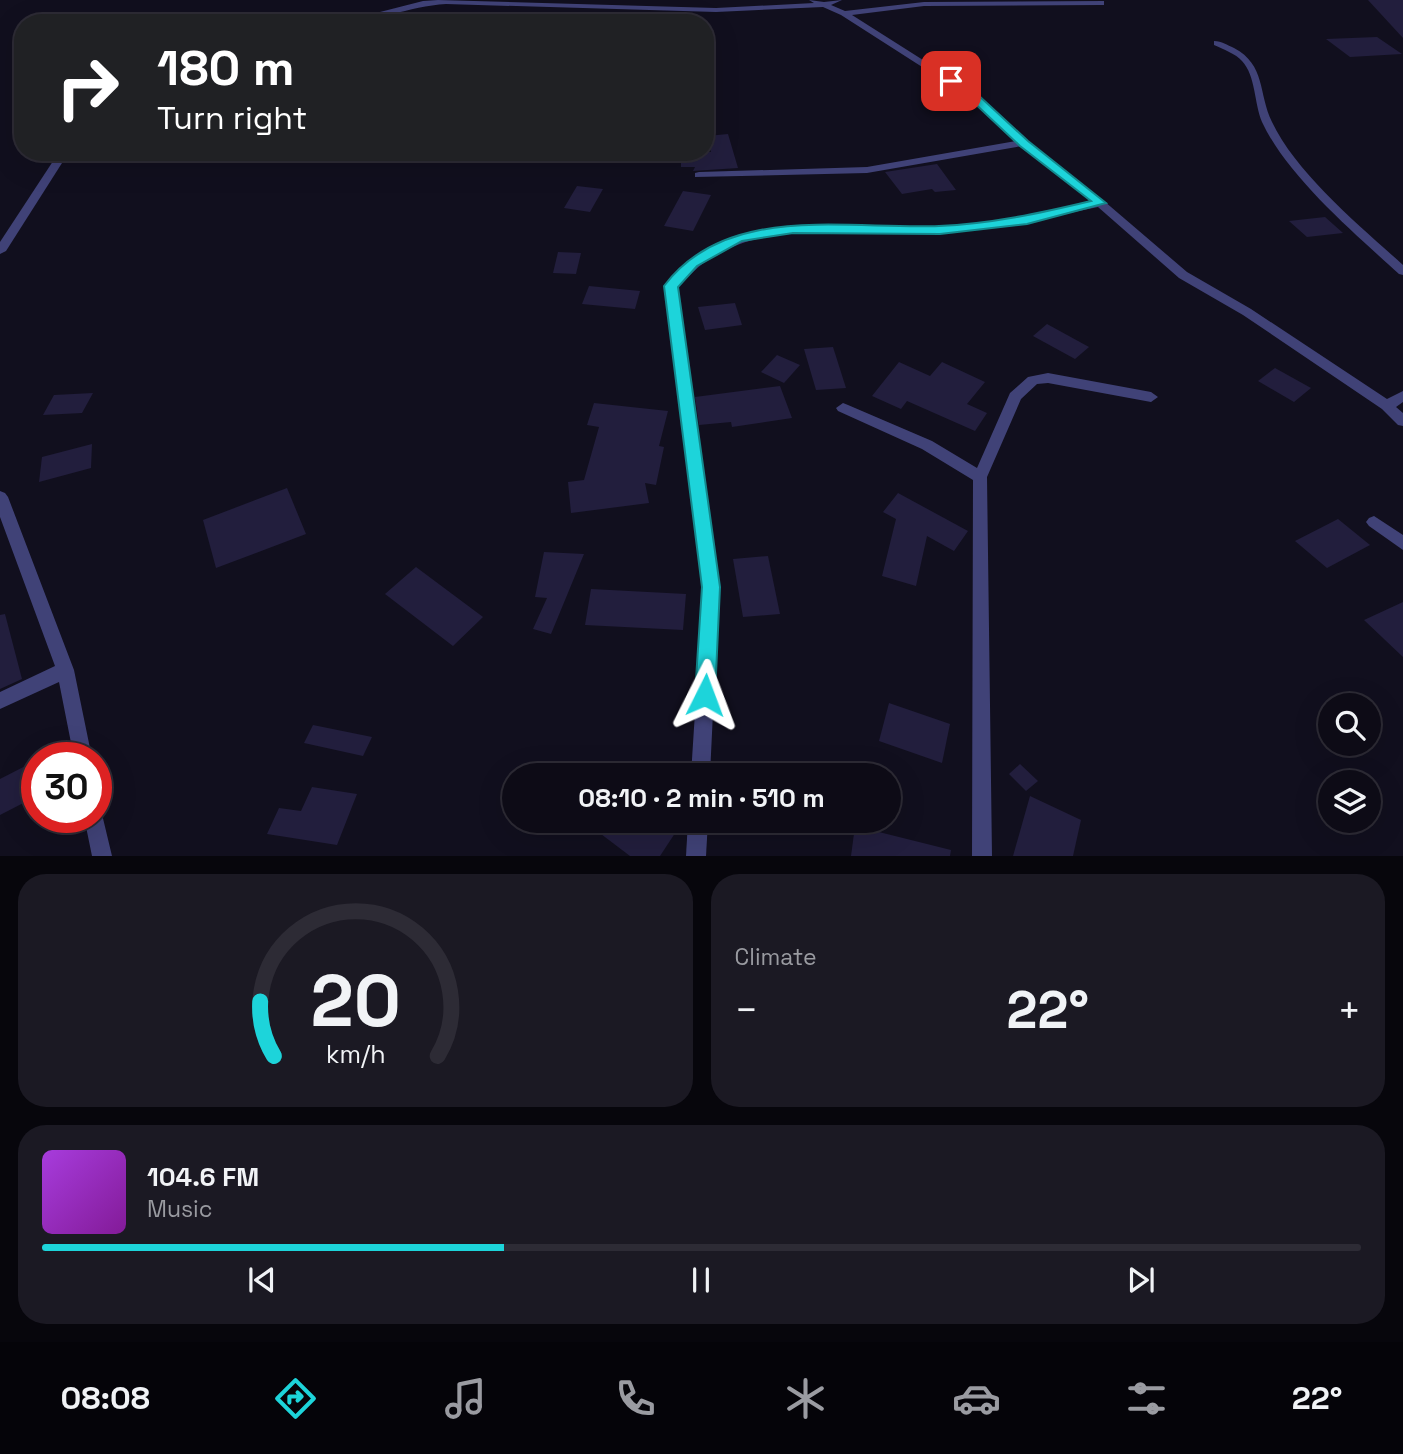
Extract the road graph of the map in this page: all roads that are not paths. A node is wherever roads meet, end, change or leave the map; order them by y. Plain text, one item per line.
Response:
1 (838, 0) edge
2 (818, 2) edge
3 (1101, 3) dead end
4 (844, 13) junction
5 (378, 14) edge
6 (1217, 43) dead end
7 (1024, 143) junction
8 (58, 161) edge
9 (699, 174) dead end
10 (1100, 203) junction
11 (0, 251) edge
12 (1403, 271) edge
13 (1403, 396) edge
14 (1151, 397) dead end
15 (1387, 406) junction
16 (842, 408) dead end
17 (1403, 421) edge
18 (980, 477) junction
19 (0, 497) edge
20 (1374, 522) dead end
21 (1403, 544) edge
22 (65, 670) junction
23 (0, 701) edge
24 (79, 742) edge
25 (701, 763) edge
26 (97, 833) edge
27 (697, 833) edge
28 (102, 856) edge
29 (696, 856) edge
30 (982, 856) edge

1 - 2 street
2 - 4 street
2 - 5 street
3 - 4 street
4 - 7 street
6 - 12 street
7 - 9 street
7 - 10 street
8 - 11 street
10 - 15 street
10 - 25 street
13 - 15 street
14 - 18 street
15 - 17 street
16 - 18 street
18 - 30 street
19 - 22 street
20 - 21 street
22 - 23 street
22 - 24 street
26 - 28 street
27 - 29 street

